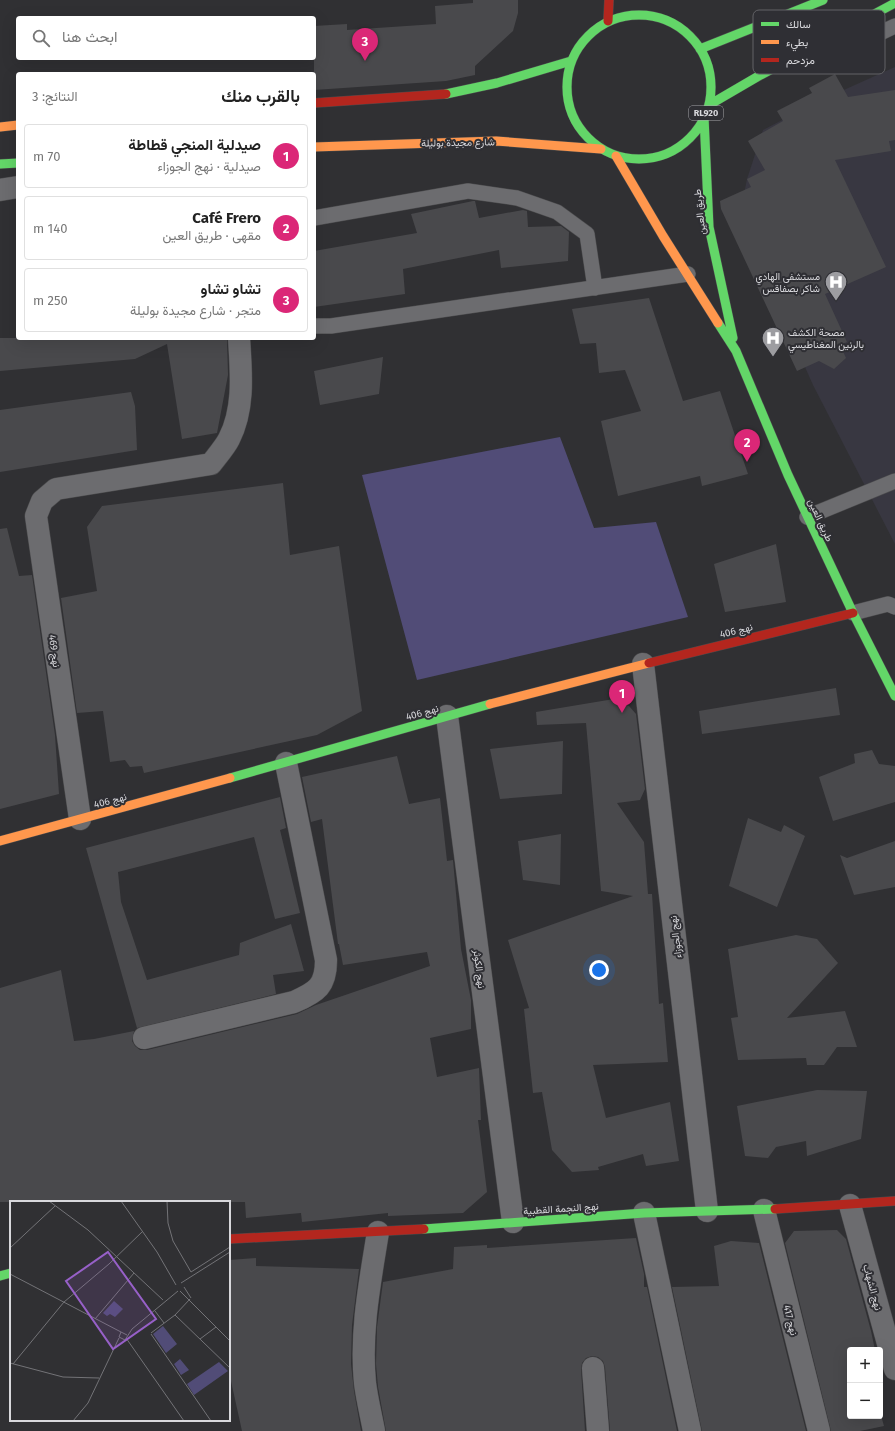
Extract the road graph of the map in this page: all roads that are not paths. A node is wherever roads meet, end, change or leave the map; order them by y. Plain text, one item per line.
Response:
1 (610, 0) edge
2 (823, 0) edge
3 (895, 3) edge
4 (661, 6) dead end
5 (798, 10) edge
6 (882, 10) edge
7 (662, 19) junction
8 (608, 21) junction
9 (895, 26) edge
10 (753, 28) edge
11 (885, 31) edge
12 (700, 49) junction
13 (571, 62) junction
14 (761, 74) edge
15 (316, 103) edge
16 (709, 105) junction
17 (704, 118) junction
18 (16, 125) edge
19 (0, 127) edge
20 (316, 146) edge
21 (601, 149) junction
22 (616, 156) junction
23 (16, 163) edge
24 (0, 164) edge
25 (16, 187) edge
26 (0, 190) edge
27 (316, 218) edge
28 (688, 274) junction
29 (595, 288) junction
30 (316, 326) edge
31 (240, 340) edge
32 (736, 351) junction
33 (895, 481) edge
34 (808, 517) junction
35 (895, 607) edge
36 (853, 613) junction
37 (643, 664) junction
38 (895, 696) edge
39 (447, 716) junction
40 (286, 763) junction
41 (80, 819) junction
42 (0, 841) edge
43 (144, 1038) dead end
44 (895, 1201) edge
45 (850, 1205) junction
46 (707, 1210) junction
47 (764, 1210) junction
48 (644, 1213) junction
49 (513, 1222) junction
50 (378, 1232) junction
51 (230, 1239) edge
52 (10, 1274) edge
53 (0, 1276) edge
54 (593, 1368) dead end
55 (895, 1369) edge
56 (374, 1431) edge
57 (598, 1431) edge
58 (690, 1431) edge
59 (818, 1431) edge

1 - 8 main road
2 - 5 main road
3 - 6 main road
4 - 7 main road
7 - 8 main road, RL920
7 - 12 main road, RL920
8 - 13 main road, RL920
9 - 11 lane
10 - 12 main road
12 - 16 main road, RL920
13 - 15 main road
13 - 21 main road, RL920
14 - 16 main road
16 - 17 main road, RL920
17 - 22 main road, RL920
17 - 32 main road, طريق العين / RL920
18 - 19 main road
20 - 21 main road, شارع مجيدة بوليلة
21 - 22 main road, RL920
22 - 28 main road, طريق العين / RL920
23 - 24 main road
25 - 26 street
27 - 29 lane
28 - 29 lane
28 - 32 main road, طريق العين / RL920
29 - 30 lane
31 - 41 street, نهج 469
32 - 34 main road, طريق العين / RL920
33 - 34 lane
34 - 36 main road, طريق العين / RL920
35 - 36 lane
36 - 37 main road, نهج 406
36 - 38 main road, طريق العين / RL920
37 - 39 main road, نهج 406
37 - 46 street, نهج الجوزاء
39 - 40 main road, نهج 406
39 - 49 street, نهج الكوثر
40 - 41 main road, نهج 406
40 - 43 street
41 - 42 main road, نهج 406
44 - 45 main road, نهج النجمة القطبية
45 - 47 main road, نهج النجمة القطبية
45 - 55 street, نهج الشهاب
46 - 47 main road, نهج النجمة القطبية
46 - 48 main road, نهج النجمة القطبية
47 - 59 street, نهج 417
48 - 49 main road, نهج النجمة القطبية
48 - 58 street
49 - 50 main road, نهج النجمة القطبية
50 - 51 main road, نهج النجمة القطبية
50 - 56 street
52 - 53 main road
54 - 57 street

